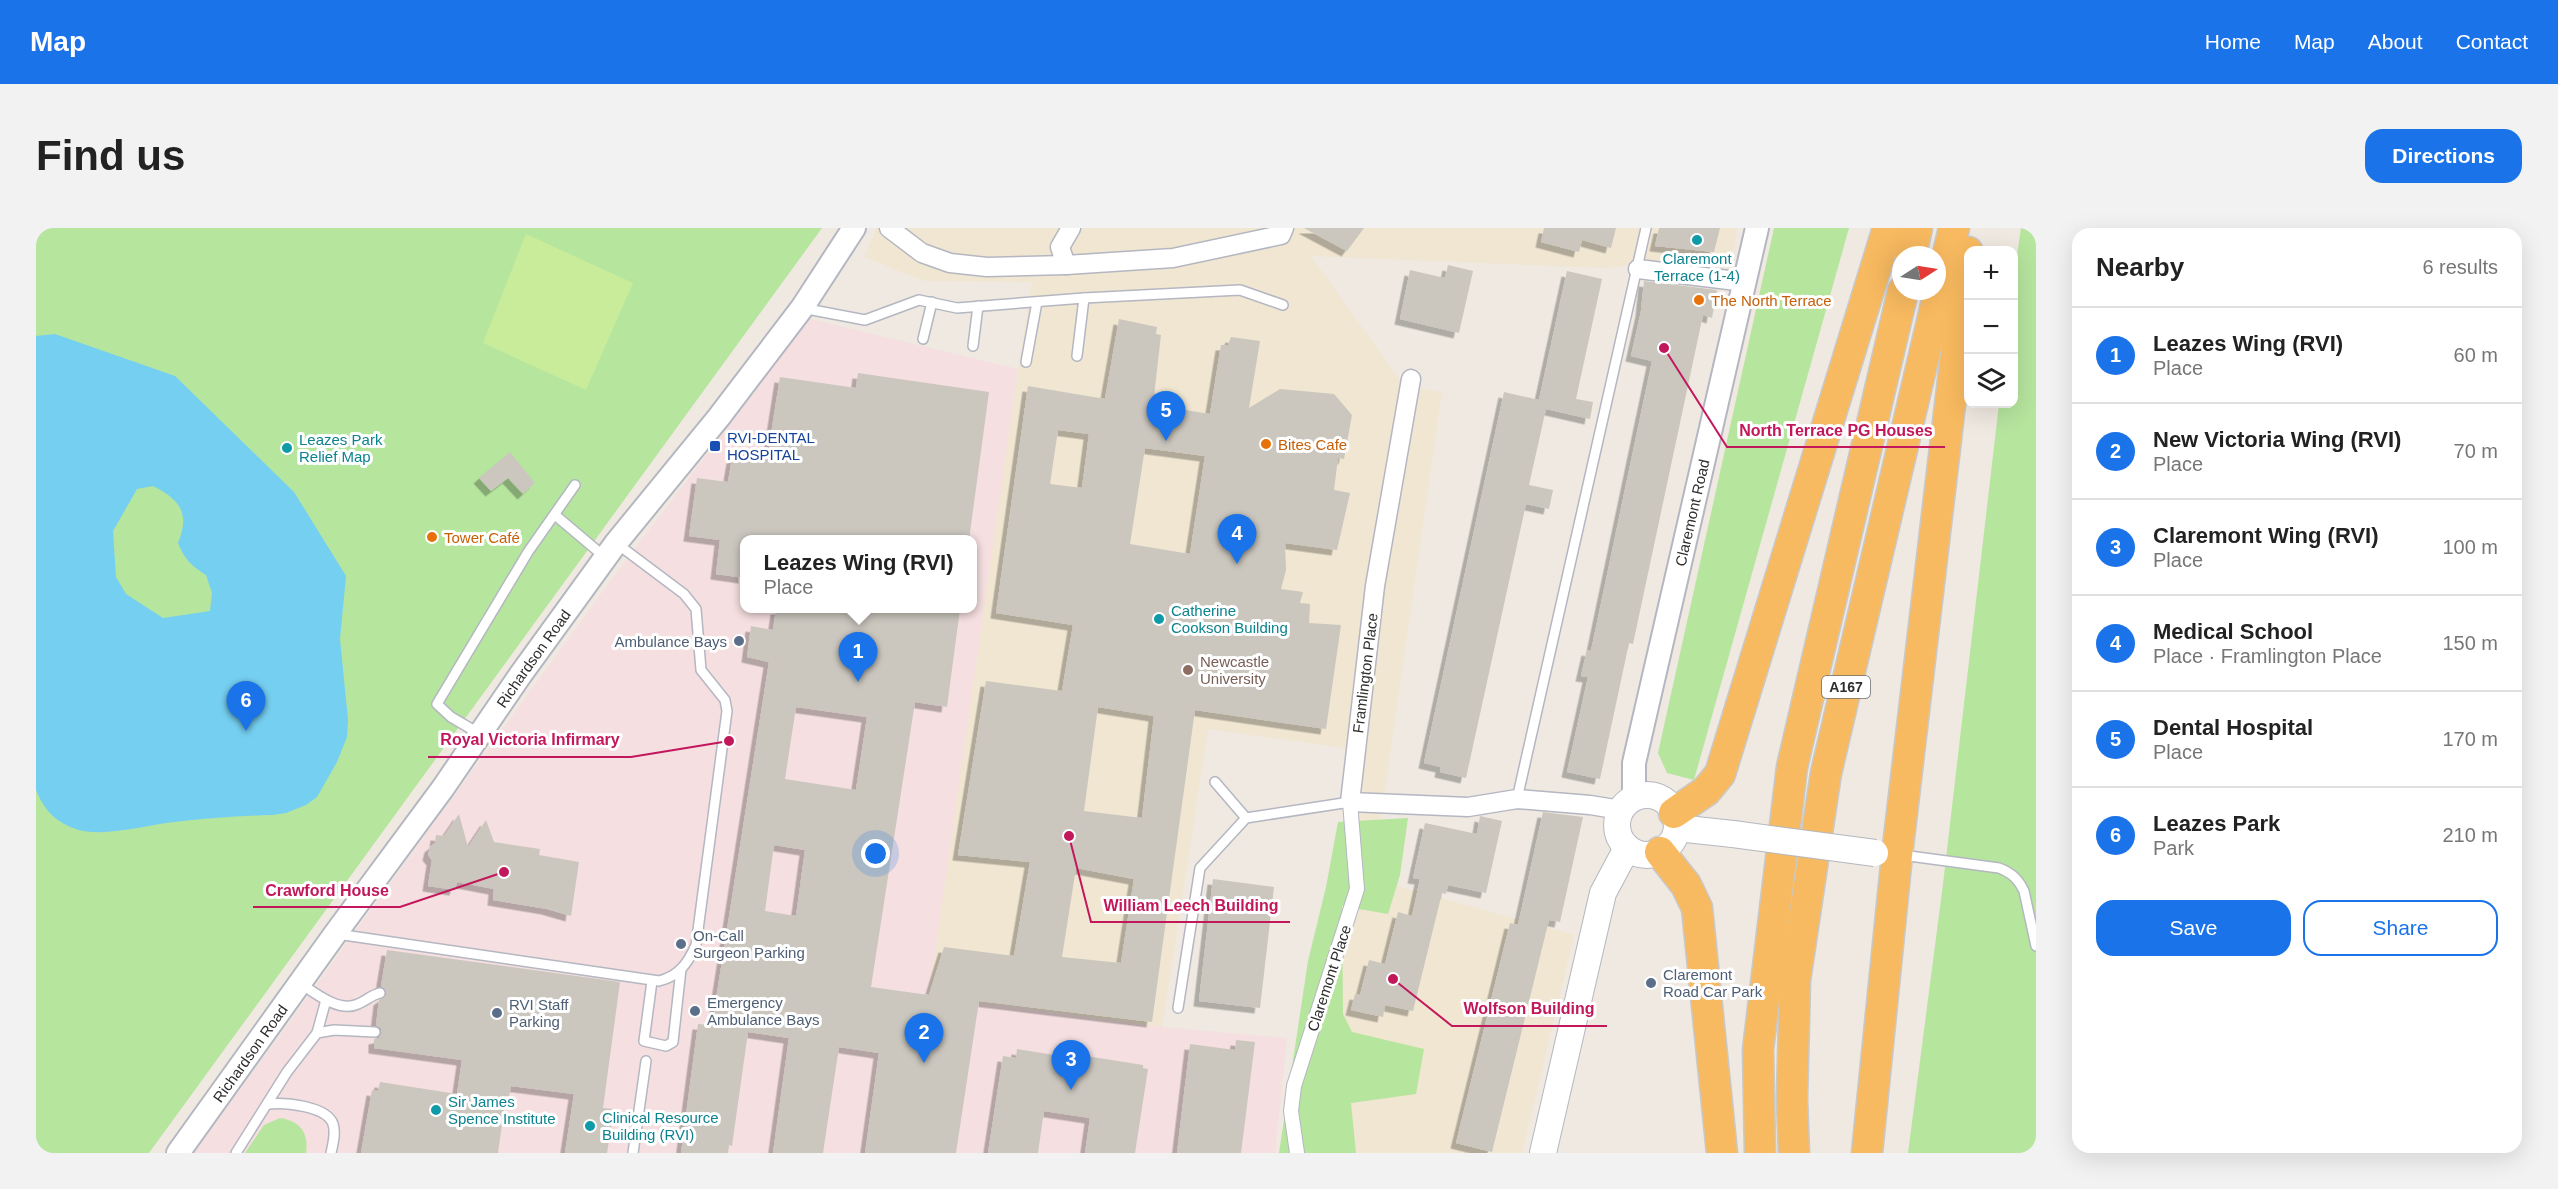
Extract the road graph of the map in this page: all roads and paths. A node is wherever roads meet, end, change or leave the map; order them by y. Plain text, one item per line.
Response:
1 (854, 228) edge
2 (889, 228) edge
3 (1071, 228) edge
4 (1284, 228) edge
5 (1646, 228) edge
6 (1757, 228) edge
7 (1888, 228) edge
8 (1917, 228) edge
9 (1954, 228) edge
10 (1971, 228) edge
11 (1913, 246) edge
12 (1969, 246) edge
13 (1066, 265) junction
14 (1638, 269) junction
15 (1745, 282) junction
16 (1964, 287) edge
17 (1084, 298) junction
18 (1901, 300) edge
19 (932, 302) junction
20 (1037, 302) junction
21 (1283, 305) dead end
22 (978, 306) junction
23 (802, 308) junction
24 (923, 339) dead end
25 (973, 346) dead end
26 (1077, 356) dead end
27 (1026, 362) dead end
28 (1411, 379) dead end
29 (575, 485) dead end
30 (555, 515) junction
31 (611, 550) junction
32 (480, 734) junction
33 (1215, 782) dead end
34 (1517, 799) junction
35 (1350, 802) junction
36 (1628, 804) junction
37 (1246, 818) junction
38 (1676, 820) junction
39 (1627, 848) junction
40 (1660, 852) junction
41 (1886, 854) junction
42 (335, 934) junction
43 (2036, 946) edge
44 (681, 969) junction
45 (652, 981) junction
46 (300, 982) junction
47 (380, 993) dead end
48 (326, 1000) junction
49 (1178, 1008) dead end
50 (375, 1032) dead end
51 (317, 1033) junction
52 (646, 1061) dead end
53 (268, 1104) junction
54 (178, 1153) edge
55 (236, 1153) edge
56 (331, 1153) edge
57 (633, 1153) edge
58 (1297, 1153) edge
59 (1543, 1153) edge
60 (1722, 1153) edge
61 (1760, 1153) edge
62 (1794, 1153) edge
63 (1867, 1153) edge

1 - 23 street, Richardson Road
2 - 13 street
3 - 13 street
4 - 13 street
5 - 14 lane
6 - 15 street, Claremont Road
7 - 38 highway
8 - 11 highway
9 - 62 highway, A167
10 - 12 highway
14 - 15 street
14 - 34 lane
15 - 36 street, Claremont Road
16 - 41 highway
17 - 20 lane
17 - 21 lane
17 - 26 lane
18 - 61 highway, A167
19 - 22 lane
19 - 23 lane
19 - 24 lane
20 - 22 lane
20 - 27 lane
22 - 25 lane
23 - 31 street, Richardson Road
28 - 35 street, Framlington Place
29 - 30 lane
30 - 31 lane
30 - 32 lane
31 - 32 street, Richardson Road
31 - 44 lane
32 - 42 street, Richardson Road
33 - 37 lane
34 - 35 street
34 - 36 street
35 - 37 lane
35 - 58 street, Claremont Place
36 - 38 main road
36 - 39 main road
37 - 49 lane
38 - 40 main road
38 - 41 main road, bridge
39 - 40 main road
39 - 59 main road
40 - 60 highway
41 - 43 lane
41 - 63 highway
42 - 45 lane
42 - 46 street, Richardson Road
44 - 45 lane
44 - 45 lane
46 - 48 lane
46 - 54 street, Richardson Road
47 - 48 lane
48 - 51 lane
50 - 51 lane
51 - 53 lane
52 - 57 lane
53 - 55 lane
53 - 56 lane

